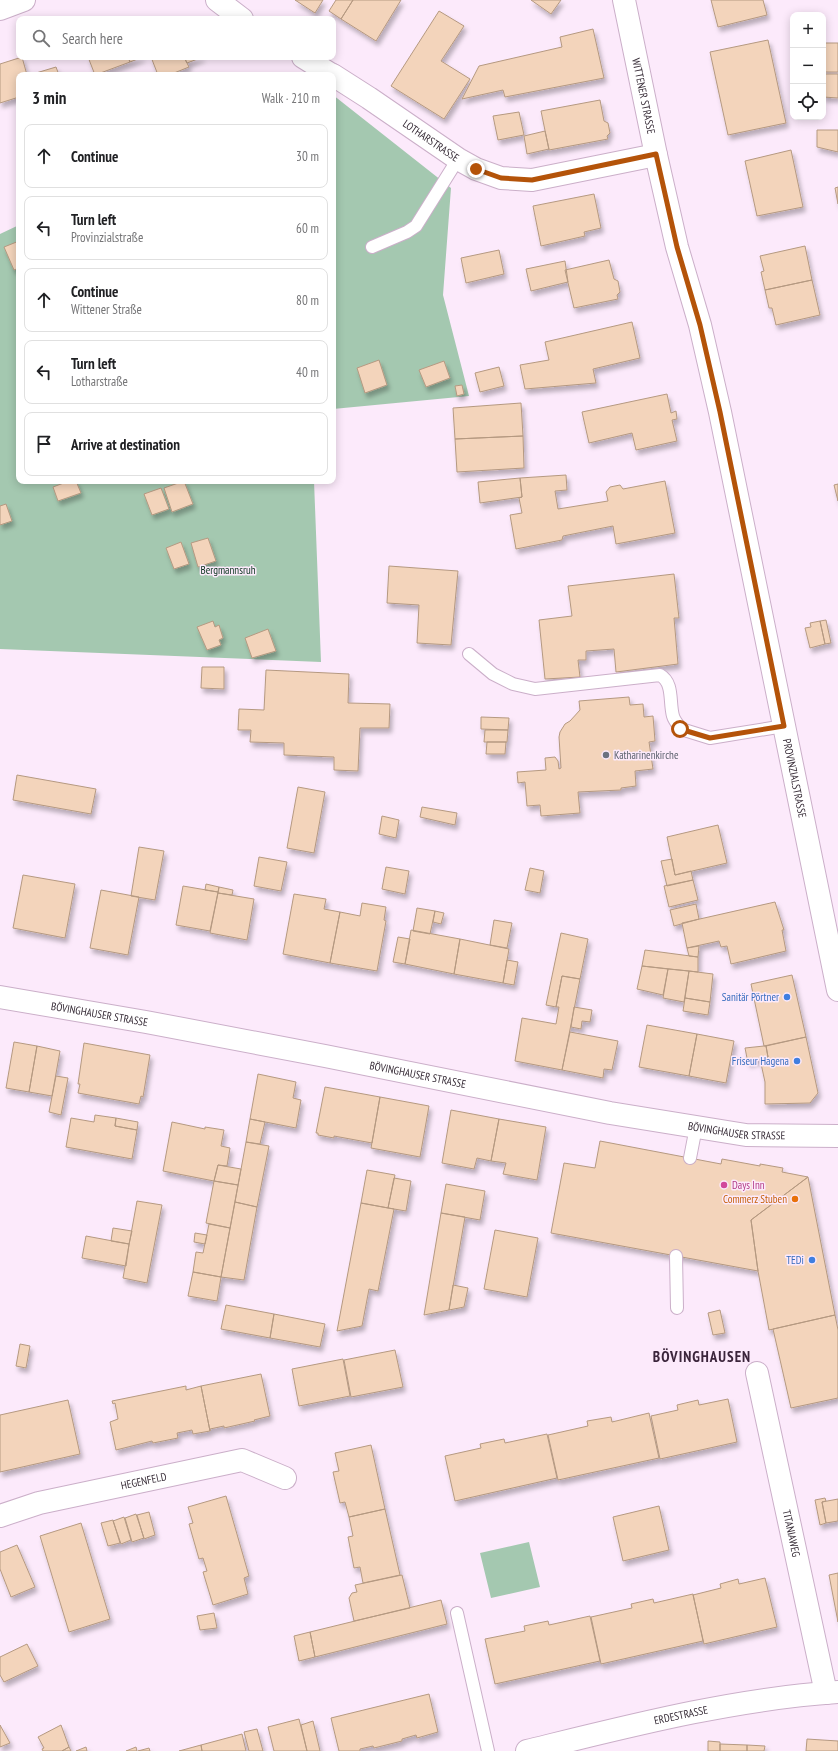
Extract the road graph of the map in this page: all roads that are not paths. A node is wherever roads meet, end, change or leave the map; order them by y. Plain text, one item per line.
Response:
1 (24, 0) edge
2 (217, 0) edge
3 (624, 0) edge
4 (0, 8) edge
5 (238, 16) edge
6 (308, 60) edge
7 (328, 72) edge
8 (336, 77) edge
9 (656, 154) junction
10 (458, 159) junction
11 (372, 247) dead end
12 (736, 496) joint
13 (469, 654) dead end
14 (784, 726) junction
15 (838, 990) edge
16 (0, 997) edge
17 (696, 1127) junction
18 (838, 1136) edge
19 (690, 1158) dead end
20 (676, 1256) dead end
21 (677, 1308) dead end
22 (757, 1373) dead end
23 (285, 1478) dead end
24 (0, 1516) edge
25 (457, 1614) dead end
26 (832, 1692) edge
27 (488, 1751) edge
28 (527, 1751) edge

1 - 4 street
2 - 5 street
3 - 9 street, WITTENER STRASSE
6 - 7 street, LOTHARSTRASSE
8 - 10 street, LOTHARSTRASSE
9 - 10 street, LOTHARSTRASSE
9 - 12 street, WITTENER STRASSE
10 - 11 lane
12 - 14 street, PROVINZIALSTRASSE
13 - 14 lane
14 - 15 street, PROVINZIALSTRASSE
16 - 17 street, BÖVINGHAUSER STRASSE
17 - 18 street, BÖVINGHAUSER STRASSE
17 - 19 lane
20 - 21 lane
22 - 26 street, TITANIAWEG
23 - 24 street, HEGENFELD
25 - 27 lane
26 - 28 street, ERDESTRASSE

